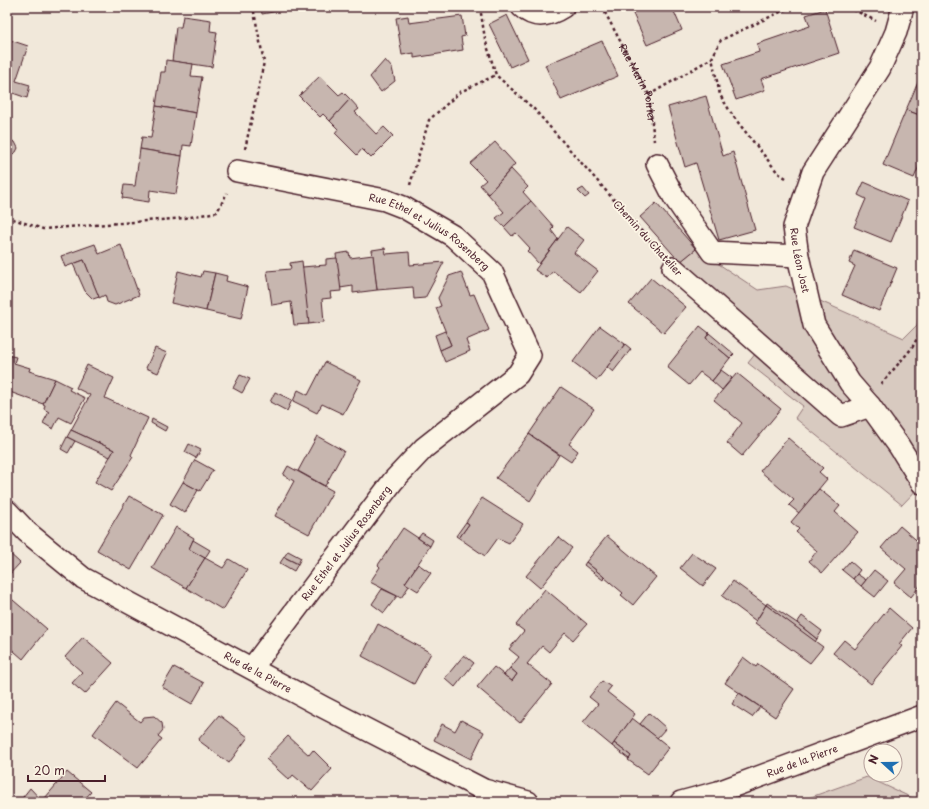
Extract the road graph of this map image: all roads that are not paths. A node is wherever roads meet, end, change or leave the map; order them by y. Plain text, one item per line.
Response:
1 (522, 7) edge
2 (563, 7) edge
3 (904, 7) edge
4 (657, 164) road end
5 (237, 171) road end
6 (798, 256) junction
7 (674, 268) road end
8 (870, 406) junction
9 (922, 483) edge
10 (7, 511) edge
11 (252, 668) junction
12 (922, 716) edge
13 (528, 802) edge
14 (681, 802) edge

1 - 2 street
3 - 6 street, Rue Léon Jost
4 - 6 street
5 - 11 street, Rue Ethel et Julius Rosenberg
6 - 8 street, Rue Léon Jost
7 - 8 street, Chemin du Chatelier
8 - 9 street, Rue Léon Jost
10 - 11 street, Rue de la Pierre
11 - 13 street, Rue de la Pierre
12 - 14 street, Rue de la Pierre

